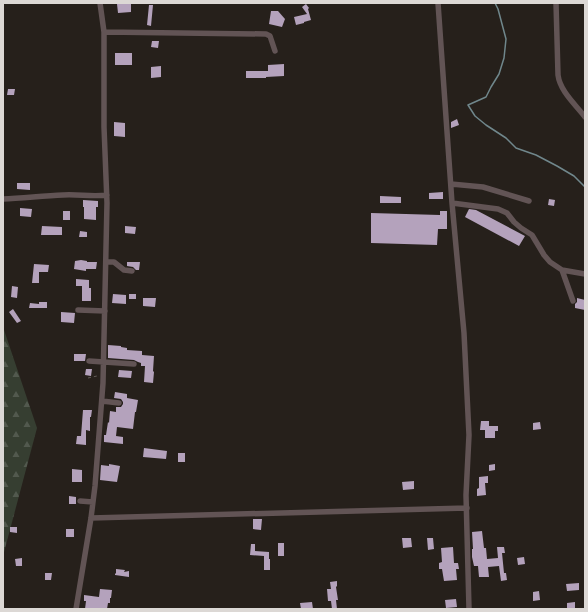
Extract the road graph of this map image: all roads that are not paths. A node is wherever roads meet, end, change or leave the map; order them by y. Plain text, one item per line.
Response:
1 (100, 3) edge
2 (438, 3) edge
3 (556, 3) edge
4 (104, 32) junction
5 (275, 51) dead end
6 (585, 117) edge
7 (451, 184) junction
8 (107, 195) junction
9 (3, 199) edge
10 (530, 200) dead end
11 (452, 203) junction
12 (106, 262) junction
13 (562, 270) junction
14 (132, 271) dead end
15 (585, 274) edge
16 (573, 301) dead end
17 (78, 310) dead end
18 (105, 311) junction
19 (89, 361) dead end
20 (103, 363) junction
21 (134, 364) dead end
22 (102, 401) junction
23 (119, 403) dead end
24 (80, 501) dead end
25 (93, 502) junction
26 (467, 508) junction
27 (91, 518) junction
28 (76, 609) edge
29 (469, 609) edge

1 - 4 street
2 - 7 street
3 - 6 street
4 - 5 street
4 - 8 street
7 - 10 street
7 - 11 street
8 - 9 street
8 - 12 street
11 - 13 street
11 - 26 street
12 - 14 street
12 - 18 street
13 - 15 street
13 - 16 street
17 - 18 street
18 - 20 street
19 - 20 street
20 - 21 street
20 - 22 street
22 - 23 street
22 - 25 street
24 - 25 street
25 - 27 street
26 - 27 street
26 - 29 street
27 - 28 street

